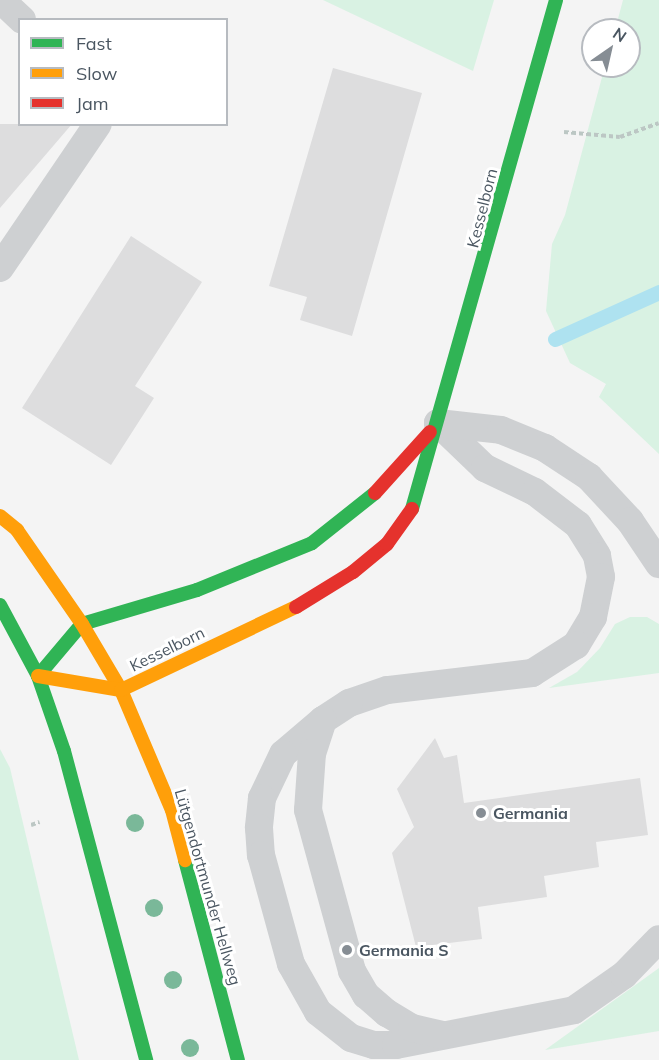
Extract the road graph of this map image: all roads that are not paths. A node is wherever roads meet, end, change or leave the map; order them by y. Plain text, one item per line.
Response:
1 (556, 0) edge
2 (0, 4) edge
3 (20, 18) edge
4 (97, 126) edge
5 (0, 268) edge
6 (438, 423) junction
7 (0, 516) edge
8 (659, 564) edge
9 (0, 605) edge
10 (82, 624) junction
11 (38, 676) junction
12 (121, 690) junction
13 (323, 720) junction
14 (659, 939) edge
15 (446, 1036) junction
16 (146, 1060) edge
17 (238, 1060) edge

1 - 6 street, Kesselborn
2 - 3 lane
4 - 5 lane
6 - 8 lane
6 - 10 street, Kesselborn
6 - 12 street, Kesselborn
6 - 13 lane
7 - 10 street, Lütgendortmunder Hellweg
9 - 11 street
10 - 11 street
10 - 12 street, Lütgendortmunder Hellweg
11 - 12 street, Kesselborn
11 - 16 street
12 - 17 street, Lütgendortmunder Hellweg
13 - 15 lane
13 - 15 lane
14 - 15 lane

